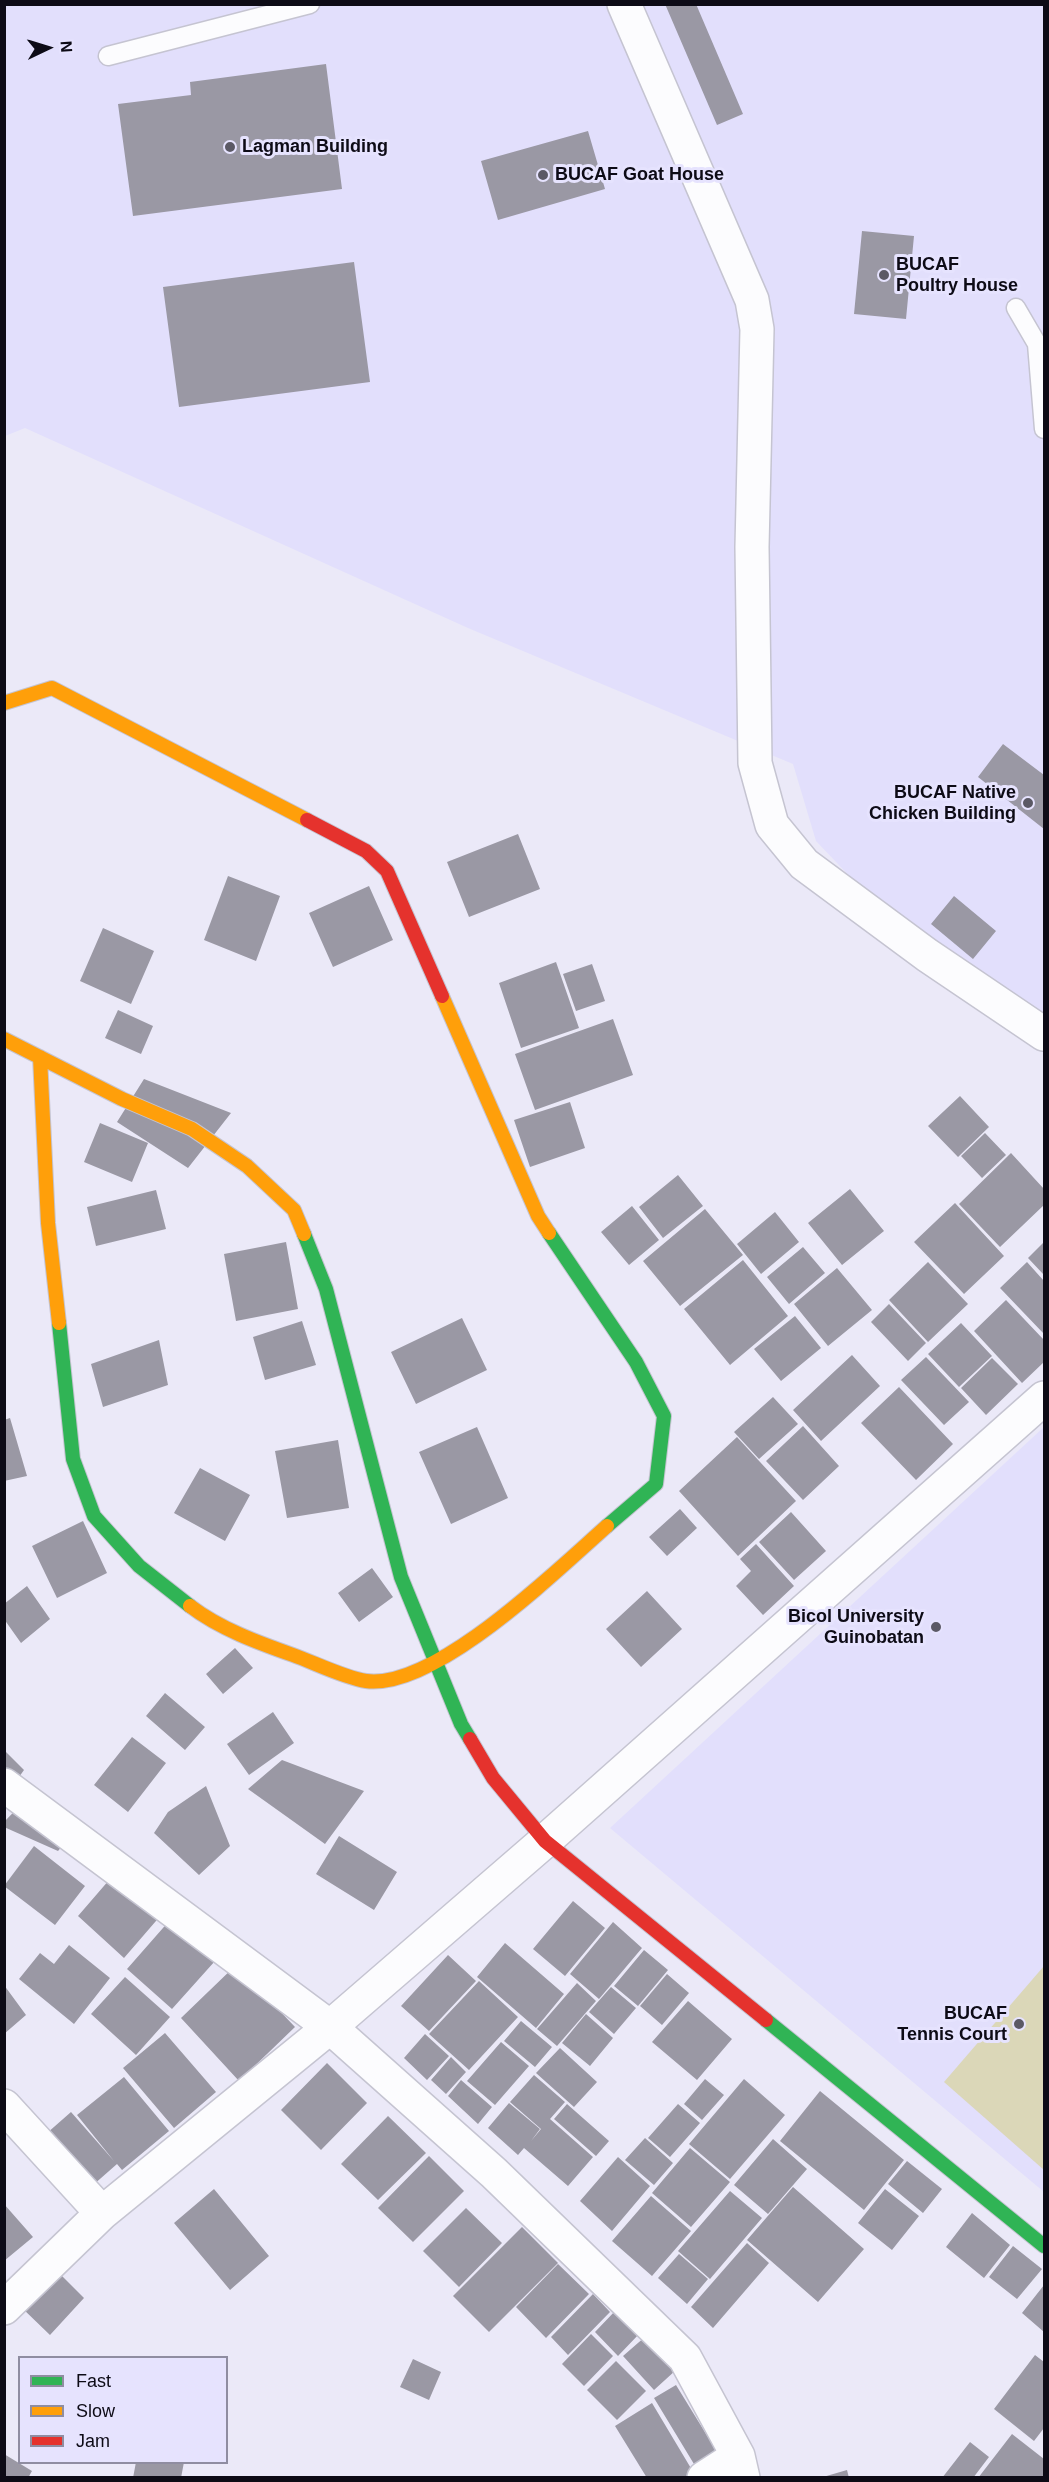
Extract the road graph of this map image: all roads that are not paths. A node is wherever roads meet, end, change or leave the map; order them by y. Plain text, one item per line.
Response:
1 (310, 4) edge
2 (624, 4) edge
3 (108, 56) dead end
4 (1016, 308) dead end
5 (1044, 429) edge
6 (4, 703) edge
7 (1044, 1034) edge
8 (4, 1039) edge
9 (40, 1057) junction
10 (1044, 1398) edge
11 (435, 1662) junction
12 (4, 1785) edge
13 (545, 1841) junction
14 (330, 2027) junction
15 (4, 2106) edge
16 (102, 2213) junction
17 (1044, 2246) edge
18 (4, 2308) edge
19 (740, 2467) edge
20 (704, 2478) edge

1 - 3 lane
2 - 7 street
4 - 5 lane
6 - 11 street
8 - 9 street
9 - 11 street
9 - 11 street
10 - 13 street
11 - 13 street
12 - 14 street
13 - 14 street
13 - 17 street
14 - 16 street
14 - 19 street
15 - 16 street
16 - 18 street
19 - 20 street

